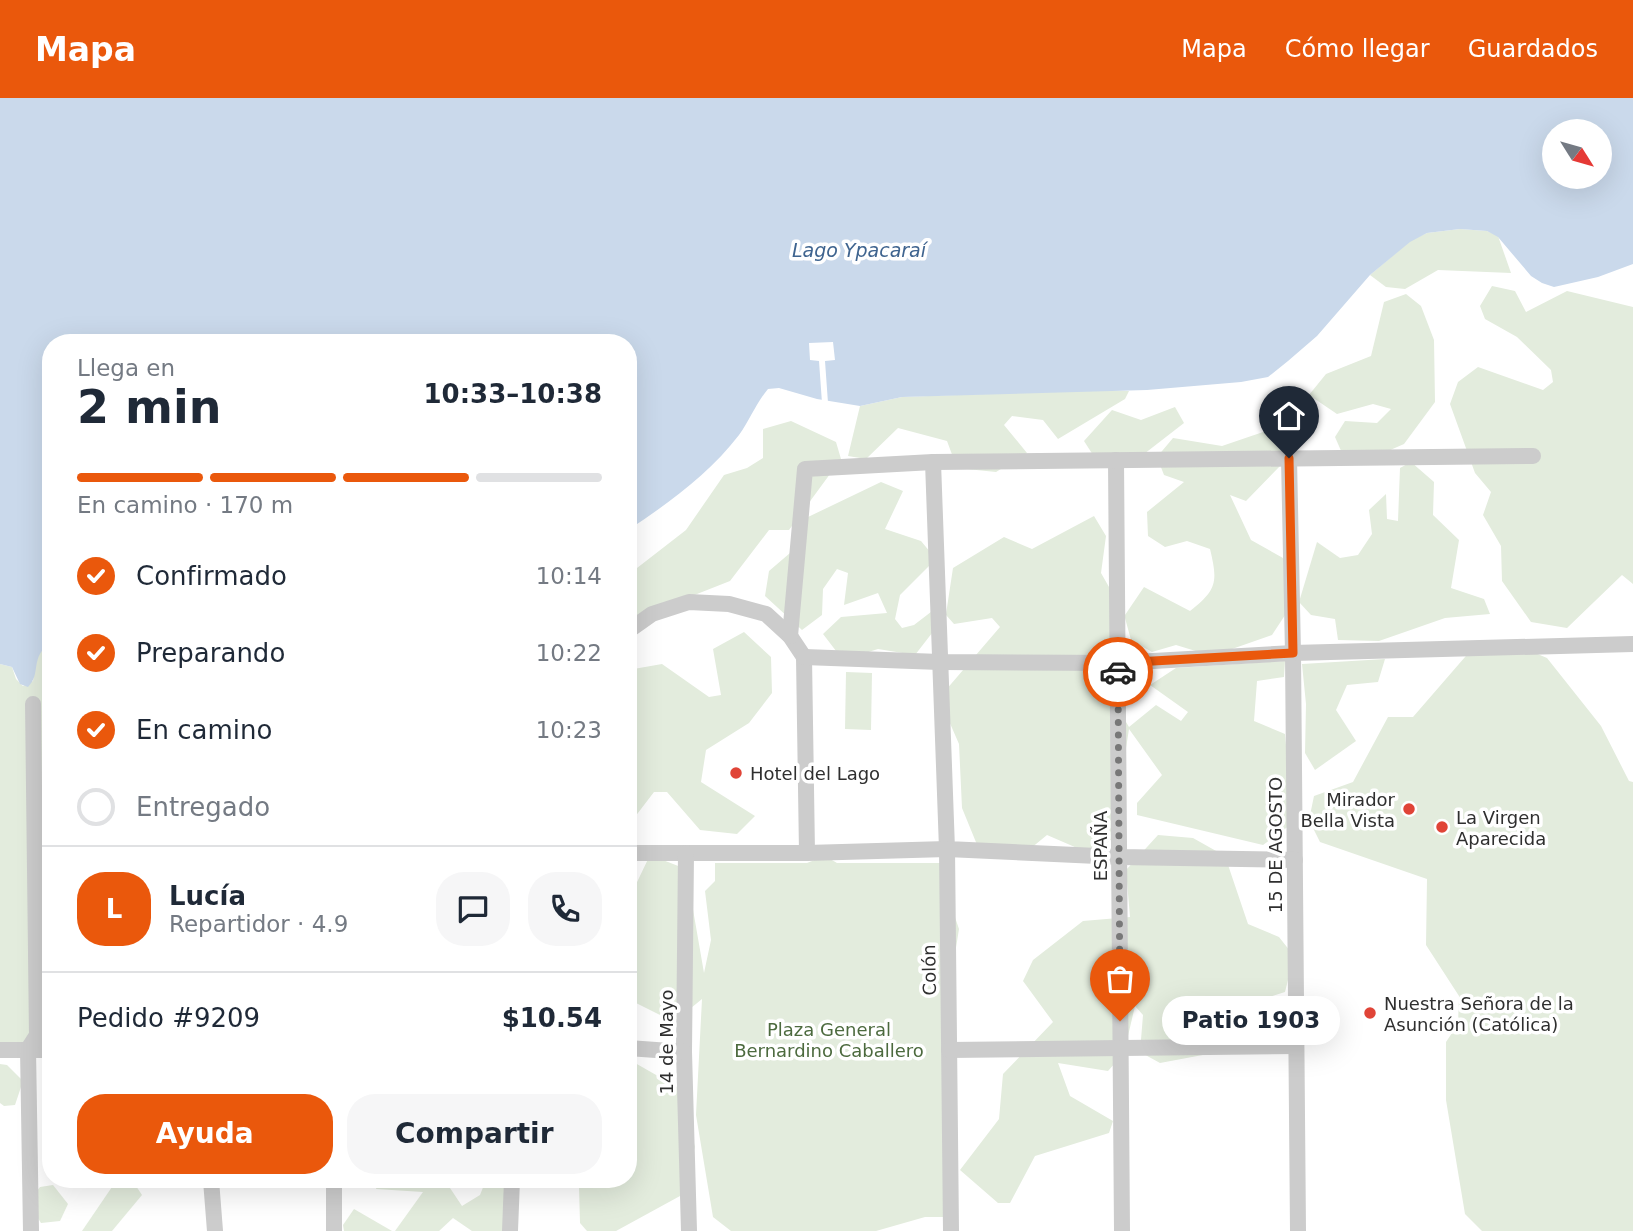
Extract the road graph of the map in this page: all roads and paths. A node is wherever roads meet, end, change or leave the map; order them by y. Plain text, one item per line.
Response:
1 (1533, 456) dead end
2 (1289, 458) junction
3 (1116, 460) junction
4 (933, 462) junction
5 (637, 625) edge
6 (790, 636) junction
7 (1633, 645) edge
8 (1293, 653) junction
9 (804, 657) junction
10 (940, 662) junction
11 (1118, 663) junction
12 (33, 704) dead end
13 (42, 846) edge
14 (947, 849) junction
15 (637, 853) edge
16 (686, 853) junction
17 (807, 853) junction
18 (1119, 857) junction
19 (1295, 860) junction
20 (42, 891) edge
21 (1296, 1046) junction
22 (1121, 1048) junction
23 (28, 1049) junction
24 (637, 1049) edge
25 (0, 1050) edge
26 (42, 1050) edge
27 (949, 1050) junction
28 (684, 1052) junction
29 (212, 1188) edge
30 (334, 1188) edge
31 (512, 1188) edge
32 (31, 1231) edge
33 (215, 1231) edge
34 (334, 1231) edge
35 (510, 1231) edge
36 (689, 1231) edge
37 (951, 1231) edge
38 (1122, 1231) edge
39 (1297, 1231) edge

1 - 2 street
2 - 3 street
2 - 8 street, 15 DE AGOSTO
3 - 4 street
3 - 11 street, ESPAÑA
4 - 6 street
4 - 10 street, Colón
5 - 6 street
6 - 9 street
7 - 8 street
8 - 11 street
8 - 19 street, 15 DE AGOSTO
9 - 10 street
9 - 17 street
10 - 11 street
10 - 14 street, Colón
11 - 18 street, ESPAÑA
12 - 13 street
14 - 17 street
14 - 18 street
14 - 27 street, Colón
15 - 16 street
16 - 17 street
16 - 28 street, 14 de Mayo
18 - 19 street
18 - 22 street, ESPAÑA
19 - 21 street, 15 DE AGOSTO
20 - 23 street
21 - 22 street
21 - 39 street, 15 DE AGOSTO
22 - 27 street
22 - 38 street, ESPAÑA
23 - 25 street
23 - 26 street
23 - 32 street
24 - 28 street
27 - 37 street, Colón
28 - 36 street, 14 de Mayo
29 - 33 street
30 - 34 street
31 - 35 street

